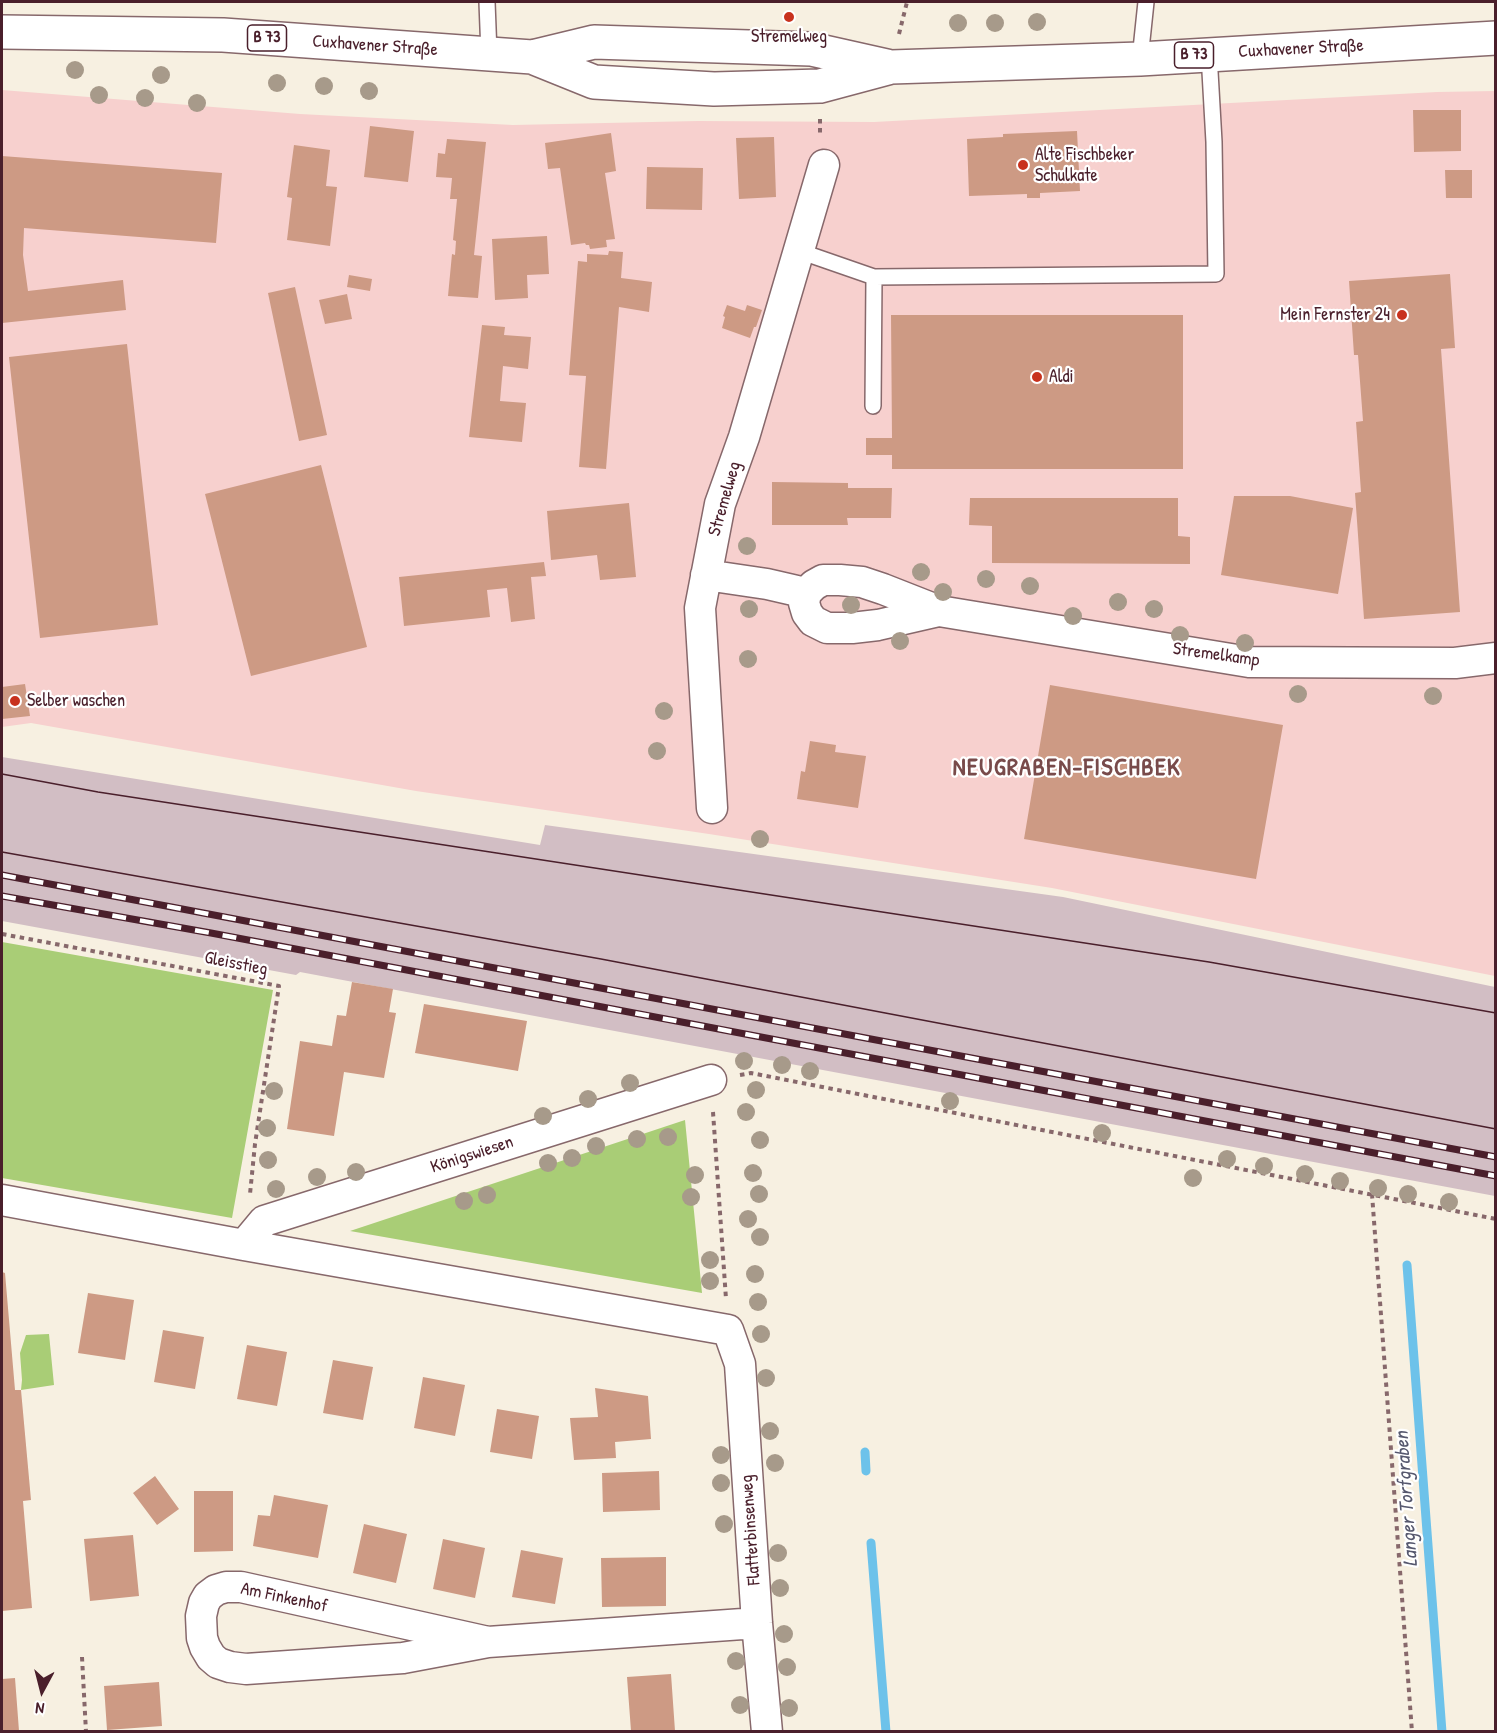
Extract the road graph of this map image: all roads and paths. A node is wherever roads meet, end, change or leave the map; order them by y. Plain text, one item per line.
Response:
1 (487, 2) edge
2 (1146, 2) edge
3 (2, 32) edge
4 (1496, 38) edge
5 (489, 54) junction
6 (1209, 54) junction
7 (532, 57) junction
8 (1140, 59) junction
9 (891, 67) junction
10 (819, 86) junction
11 (824, 165) joint
12 (799, 251) junction
13 (874, 277) junction
14 (873, 406) dead end
15 (706, 575) junction
16 (806, 593) junction
17 (939, 611) junction
18 (1496, 658) edge
19 (712, 808) dead end
20 (2, 934) edge
21 (711, 1080) junction
22 (1372, 1194) junction
23 (2, 1200) edge
24 (1496, 1219) edge
25 (244, 1245) junction
26 (728, 1330) junction
27 (757, 1623) junction
28 (488, 1642) junction
29 (82, 1658) dead end
30 (86, 1731) edge
31 (767, 1731) edge
32 (1412, 1731) edge

1 - 5 lane
2 - 8 lane
3 - 5 main road, Cuxhavener Straße / B 73
4 - 6 main road, Cuxhavener Straße / B 73
5 - 7 main road, Cuxhavener Straße / B 73
6 - 8 main road, Cuxhavener Straße / B 73
6 - 13 lane
7 - 9 main road, Cuxhavener Straße / B 73
7 - 10 main road, Cuxhavener Straße / B 73
8 - 9 main road, Cuxhavener Straße / B 73
9 - 10 main road, Cuxhavener Straße / B 73
10 - 11 path
11 - 12 street, Stremelweg
12 - 13 lane
12 - 15 street, Stremelweg
13 - 14 lane
15 - 16 street
15 - 19 street, Stremelweg
16 - 17 street, Stremelkamp
16 - 17 street, Stremelkamp
17 - 18 street, Stremelkamp
20 - 25 path, Gleisstieg
21 - 22 path
21 - 25 street, Königswiesen
21 - 26 path
22 - 24 path
22 - 32 path
23 - 25 street
25 - 26 street
26 - 27 street, Flatterbinsenweg
27 - 28 street, Am Finkenhof
27 - 31 street, Flatterbinsenweg
28 - 28 street, Am Finkenhof
29 - 30 path

